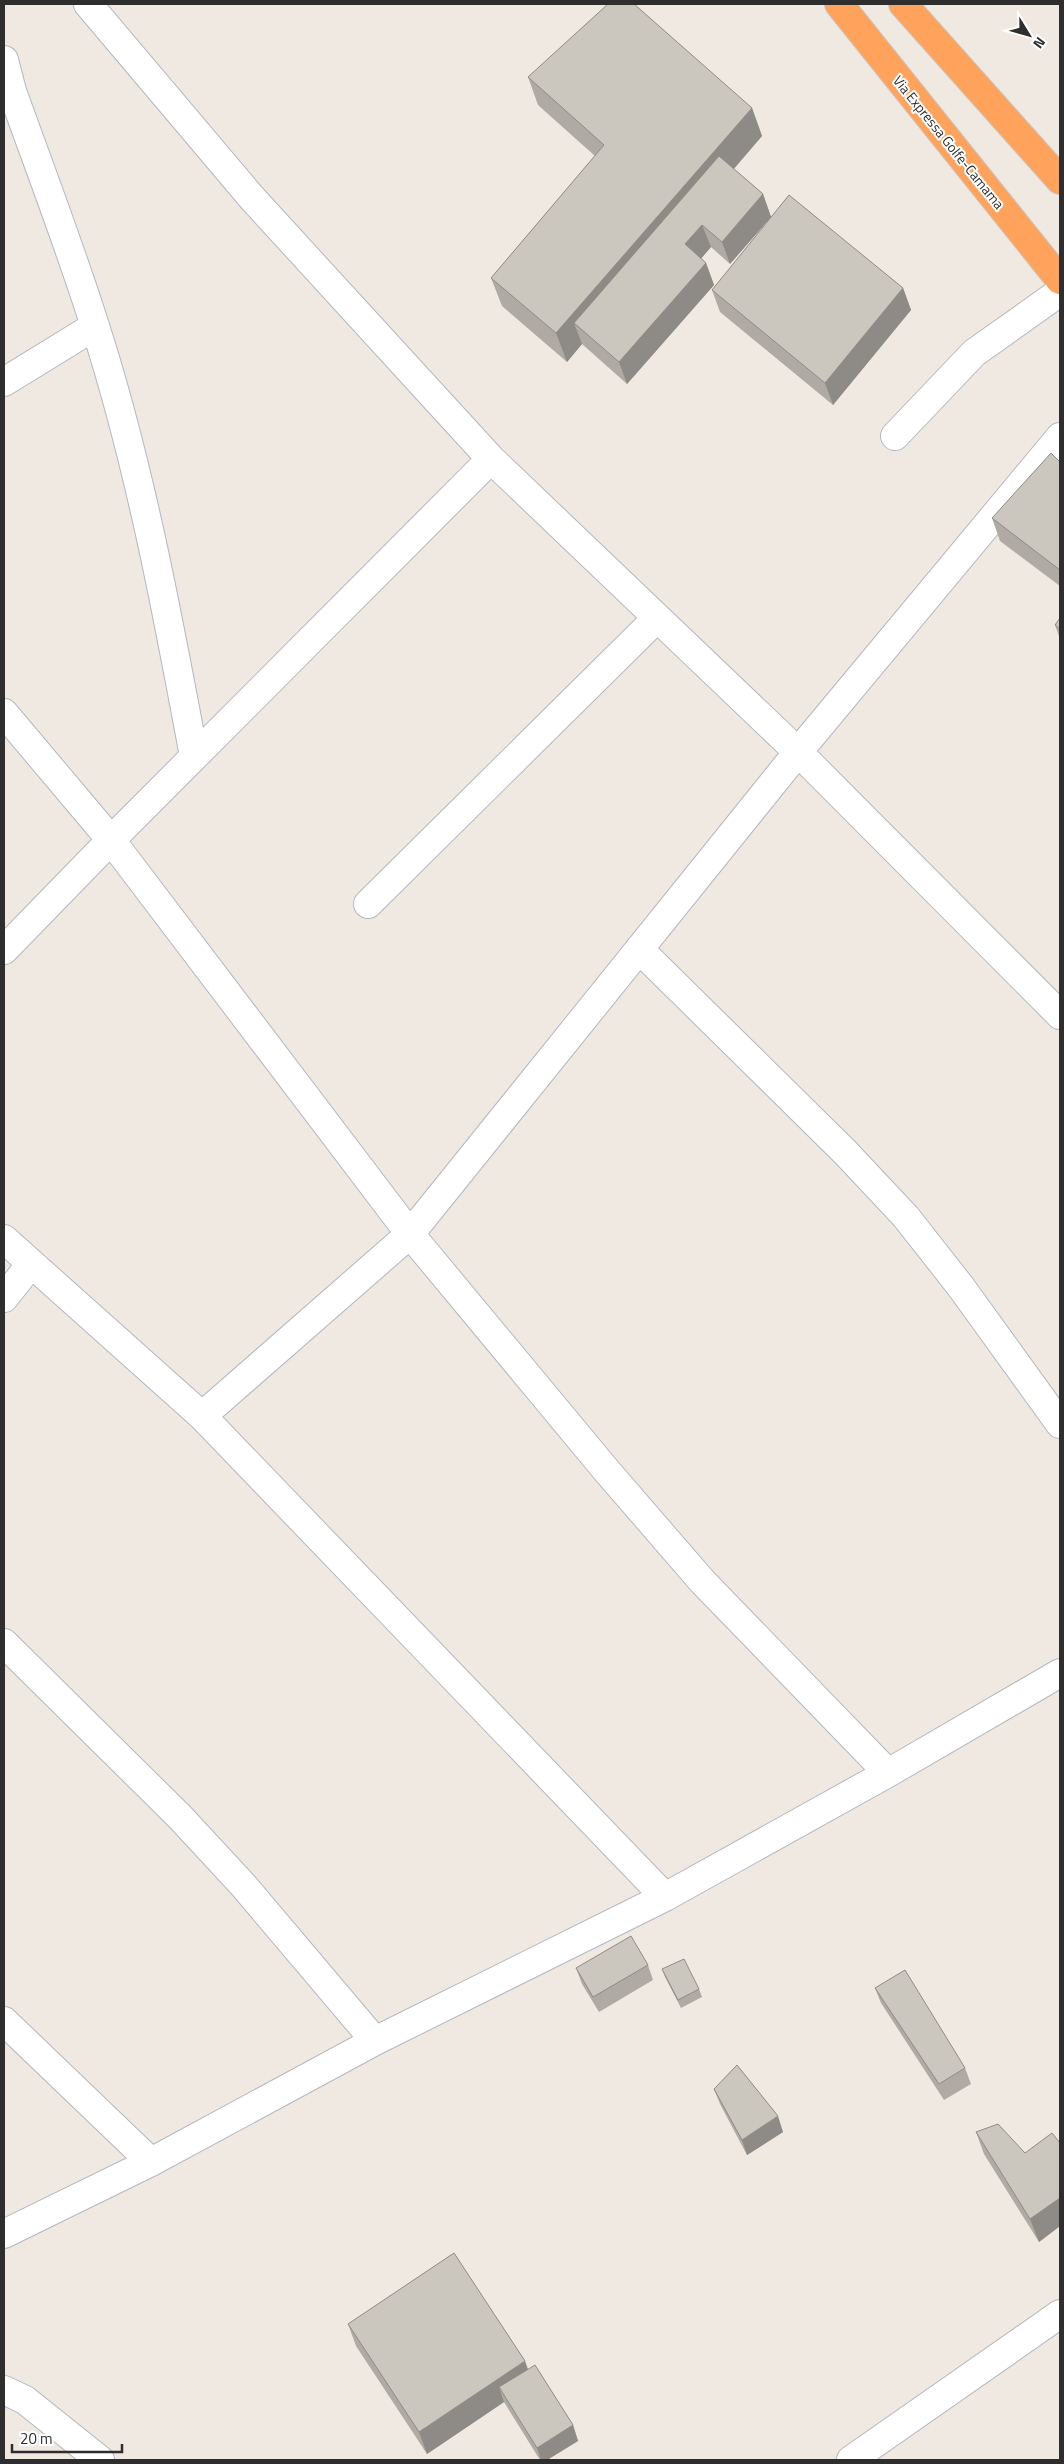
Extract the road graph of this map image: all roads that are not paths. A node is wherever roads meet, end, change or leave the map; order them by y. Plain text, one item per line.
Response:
1 (88, 4) edge
2 (839, 4) edge
3 (903, 4) edge
4 (4, 60) edge
5 (1060, 180) edge
6 (1060, 280) edge
7 (1060, 292) edge
8 (95, 326) junction
9 (4, 382) edge
10 (895, 436) dead end
11 (1060, 437) edge
12 (491, 459) junction
13 (656, 619) junction
14 (4, 713) edge
15 (798, 752) junction
16 (194, 756) junction
17 (111, 840) junction
18 (368, 904) dead end
19 (639, 949) junction
20 (4, 950) edge
21 (1060, 1015) edge
22 (410, 1234) junction
23 (4, 1239) edge
24 (31, 1264) junction
25 (4, 1298) edge
26 (202, 1416) junction
27 (1060, 1424) edge
28 (4, 1643) edge
29 (1060, 1673) edge
30 (888, 1773) junction
31 (665, 1897) junction
32 (4, 2021) edge
33 (375, 2041) junction
34 (151, 2162) junction
35 (4, 2234) edge
36 (1060, 2314) edge
37 (4, 2390) edge
38 (100, 2460) edge
39 (851, 2460) edge

1 - 12 street
2 - 6 highway, Via Expressa Golfe-Camama
3 - 5 highway
4 - 8 street
7 - 10 street
8 - 9 street
8 - 16 street
11 - 15 street
12 - 13 street
12 - 16 street
13 - 15 street
13 - 18 street
14 - 17 street
15 - 19 street
15 - 21 street
16 - 17 street
17 - 20 street
17 - 22 street
19 - 22 street
19 - 27 street
22 - 26 street
22 - 30 street
23 - 24 street
24 - 25 street
24 - 26 street
26 - 31 street
28 - 33 street
29 - 30 street
30 - 31 street
31 - 33 street
32 - 34 street
33 - 34 street
34 - 35 street
36 - 39 street
37 - 38 street

